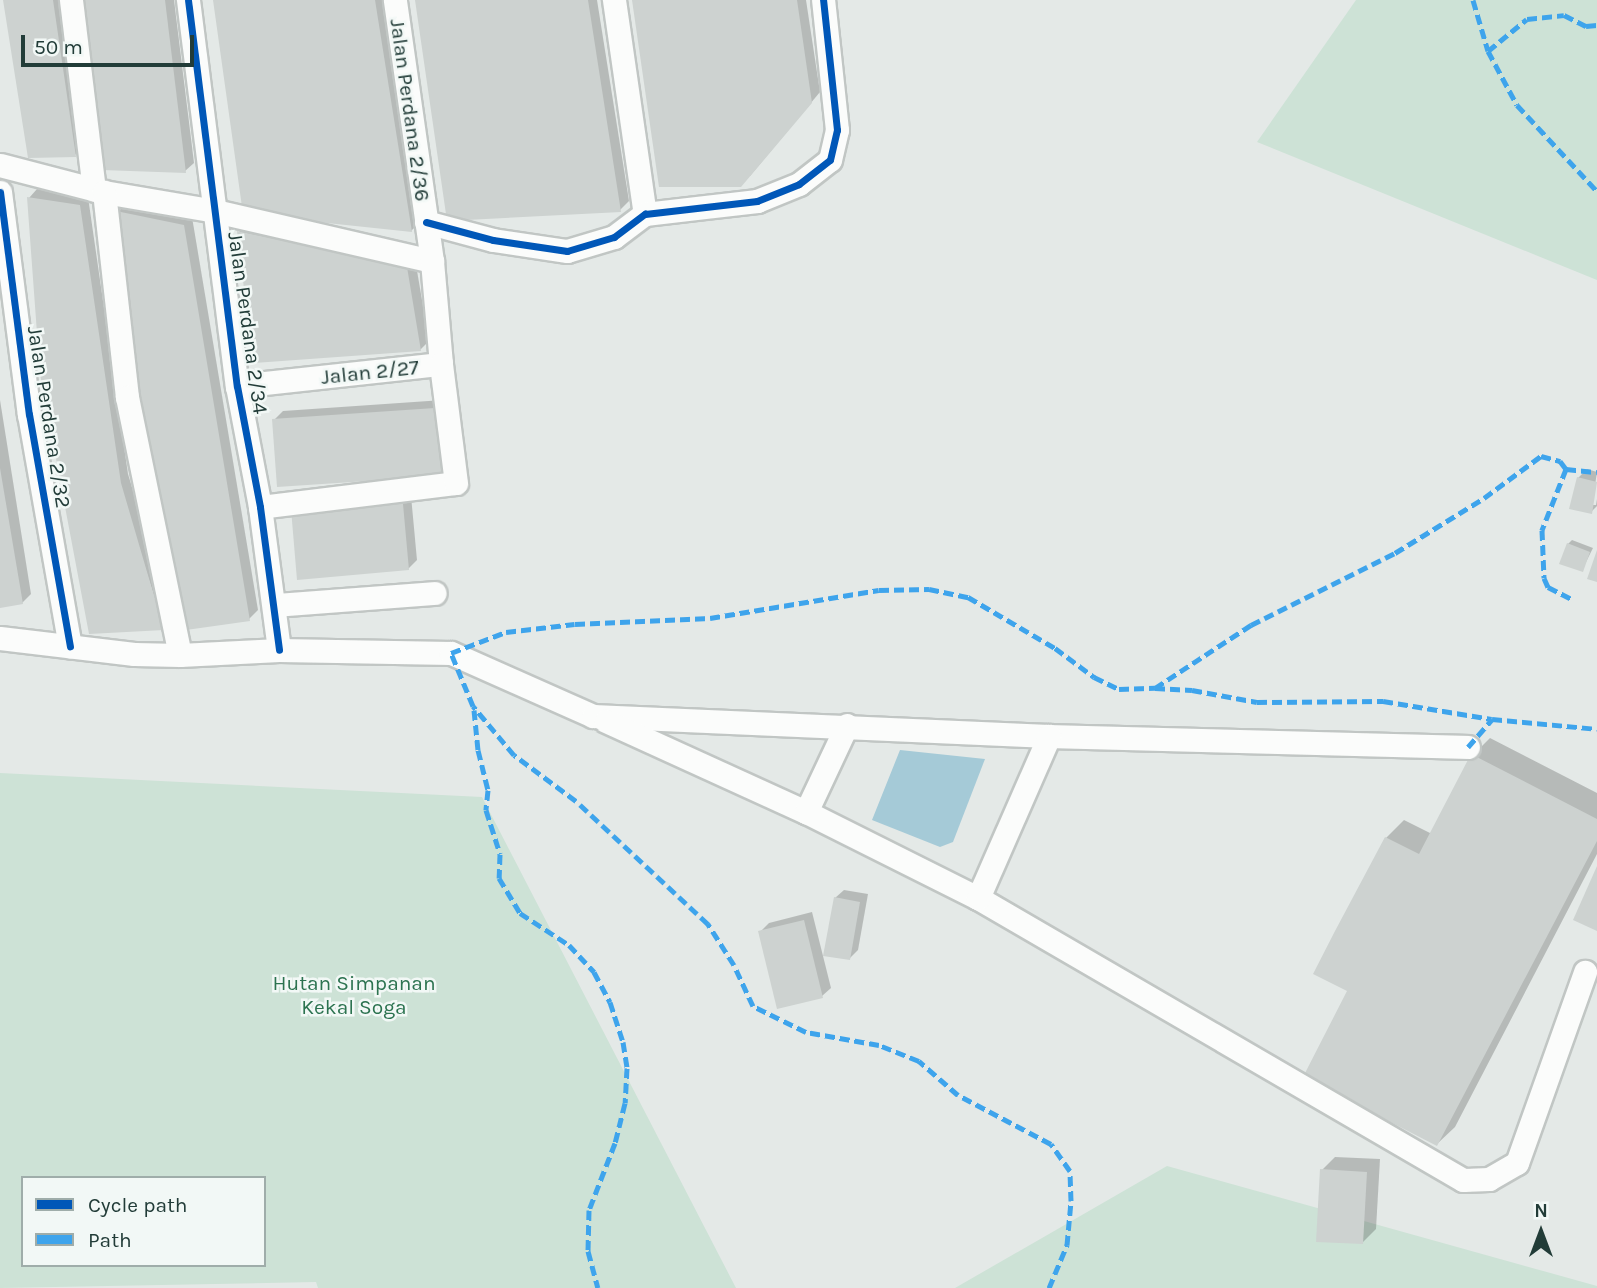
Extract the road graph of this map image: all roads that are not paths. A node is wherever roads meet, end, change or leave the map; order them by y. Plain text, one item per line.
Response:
1 (71, 0) edge
2 (188, 0) edge
3 (395, 0) edge
4 (614, 0) edge
5 (823, 0) edge
6 (0, 165) edge
7 (99, 191) junction
8 (0, 192) edge
9 (215, 211) junction
10 (645, 214) junction
11 (426, 222) junction
12 (432, 261) junction
13 (441, 365) junction
14 (237, 386) junction
15 (260, 506) junction
16 (435, 593) dead end
17 (275, 605) junction
18 (0, 638) edge
19 (70, 646) junction
20 (279, 650) junction
21 (180, 655) junction
22 (593, 716) junction
23 (847, 725) junction
24 (1049, 736) junction
25 (1468, 747) dead end
26 (806, 812) junction
27 (978, 898) junction
28 (1586, 972) dead end

1 - 7 street
2 - 9 street, Jalan Perdana 2/34
3 - 11 street, Jalan Perdana 2/36
4 - 10 street
5 - 10 street
6 - 7 street
7 - 9 street
7 - 21 street
8 - 19 street, Jalan Perdana 2/32
9 - 12 street
9 - 14 street, Jalan Perdana 2/34
10 - 11 street
11 - 12 street, Jalan Perdana 2/36
12 - 13 street, Jalan 2/27
13 - 14 street, Jalan 2/27
13 - 15 street
14 - 15 street, Jalan Perdana 2/34
15 - 17 street, Jalan Perdana 2/34
16 - 17 street
17 - 20 street, Jalan Perdana 2/34
18 - 19 street
19 - 21 street
20 - 21 street
20 - 22 street
22 - 23 street
22 - 26 street
23 - 24 street
23 - 26 street
24 - 25 street
24 - 27 street
26 - 27 street
27 - 28 street

